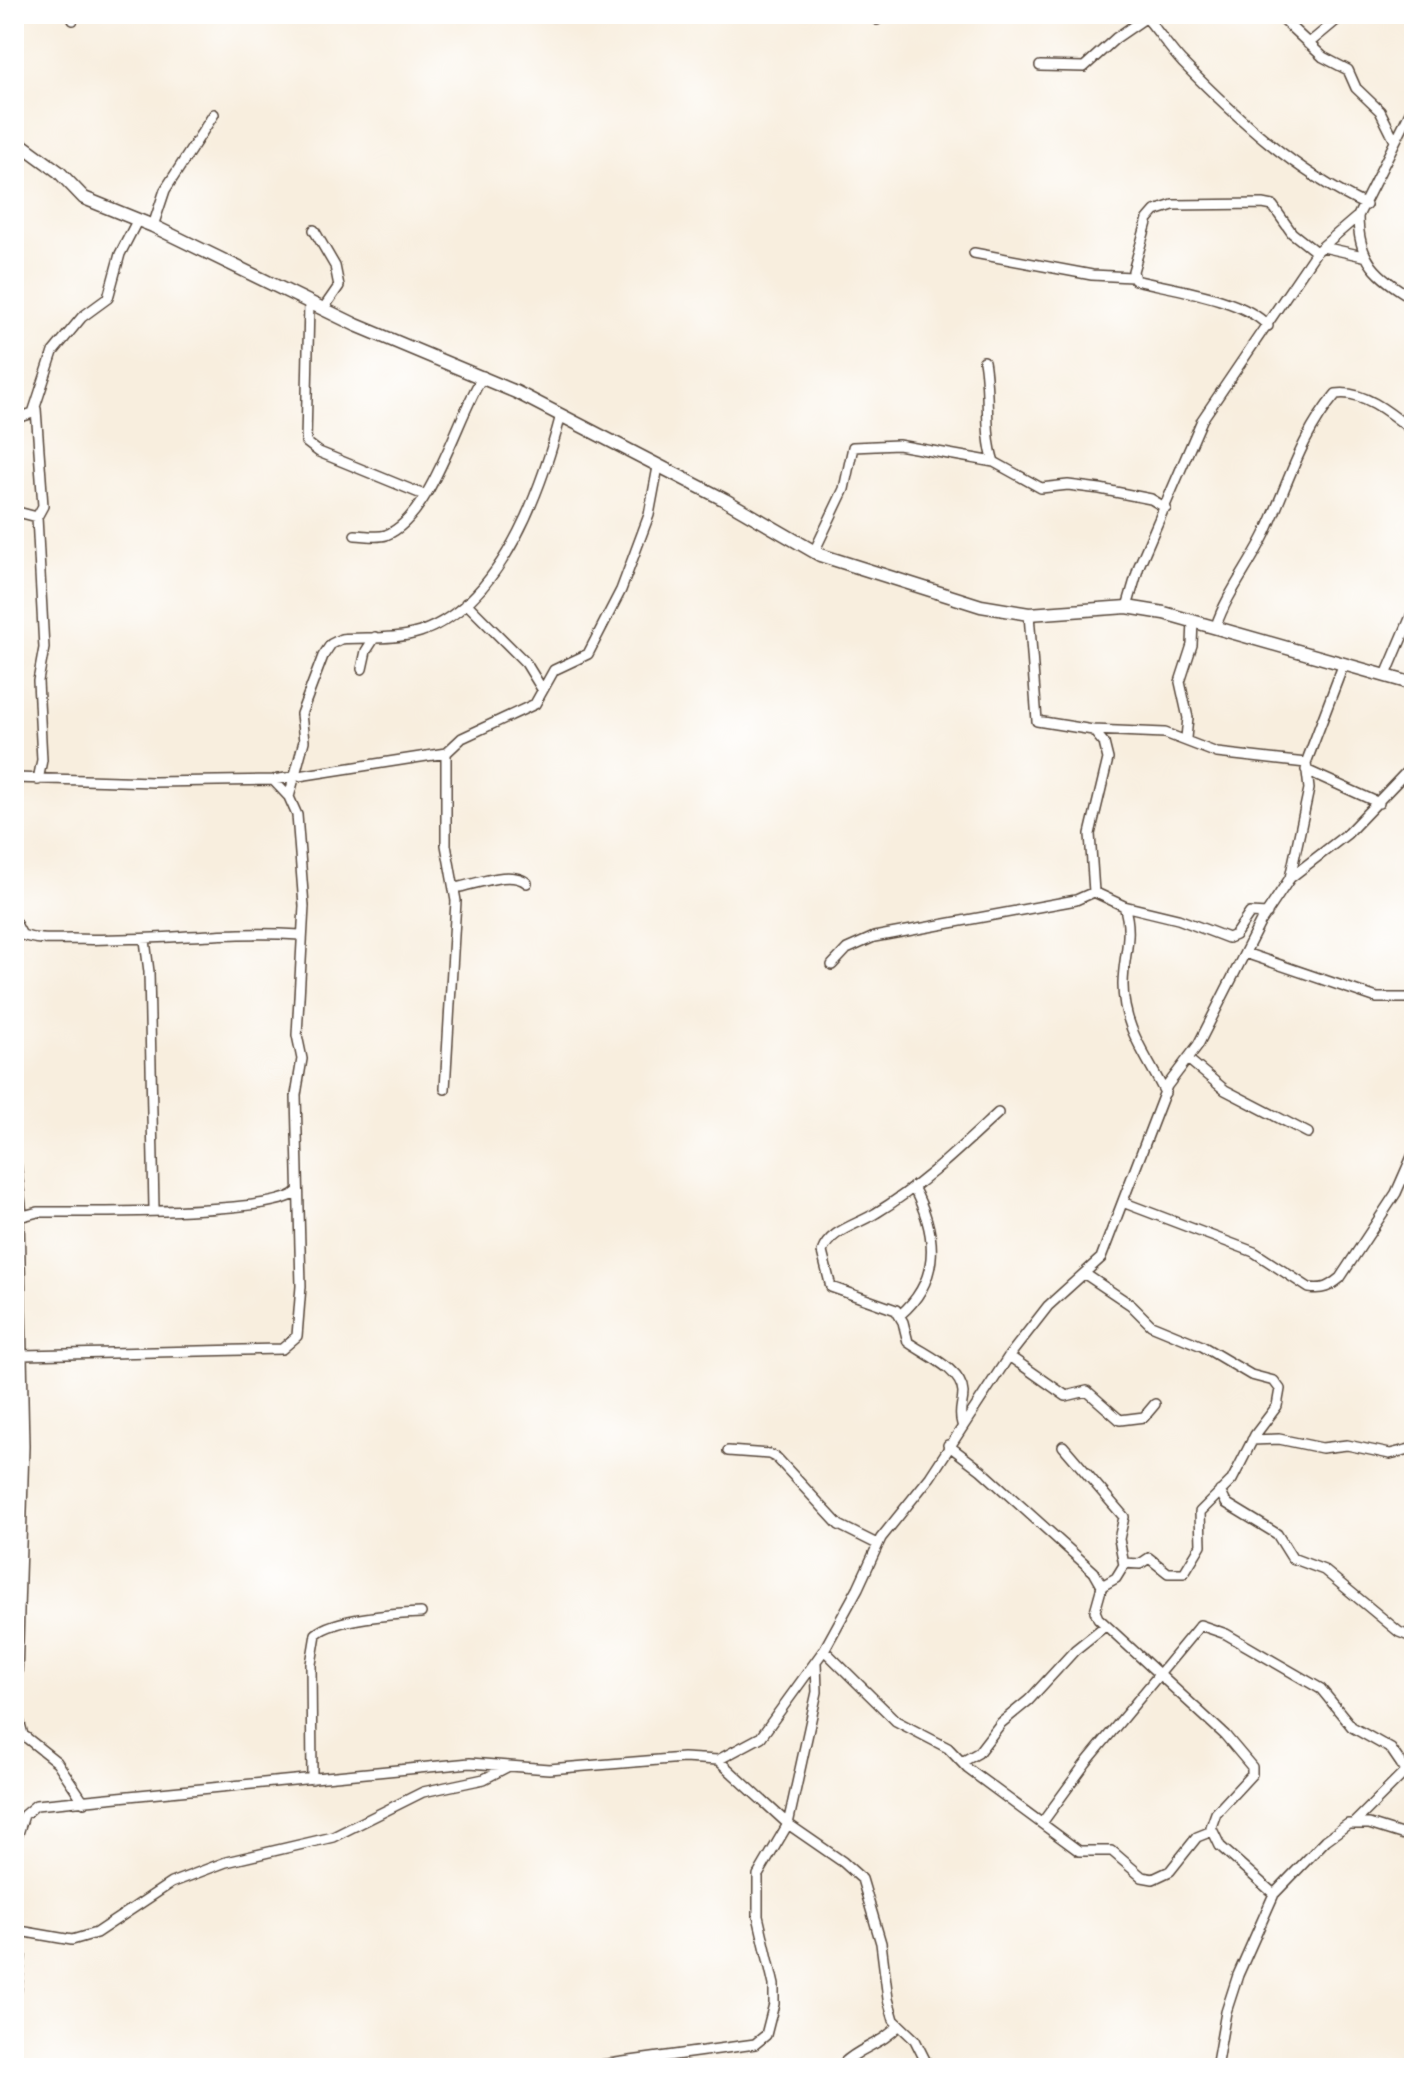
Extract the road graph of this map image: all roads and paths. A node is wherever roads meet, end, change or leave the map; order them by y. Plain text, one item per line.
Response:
1 (1277, 14) edge
2 (1344, 14) edge
3 (1146, 15) edge
4 (1308, 44) junction
5 (1040, 66) dead end
6 (1414, 104) edge
7 (214, 114) dead end
8 (14, 139) edge
9 (1395, 141) junction
10 (1366, 205) junction
11 (1358, 216) junction
12 (137, 221) junction
13 (153, 226) junction
14 (314, 230) dead end
15 (1319, 249) junction
16 (974, 253) dead end
17 (1363, 256) junction
18 (1132, 277) junction
19 (1414, 299) edge
20 (309, 303) junction
21 (323, 309) junction
22 (1268, 326) junction
23 (984, 361) dead end
24 (483, 376) junction
25 (36, 409) junction
26 (561, 415) junction
27 (16, 419) edge
28 (38, 430) junction
29 (1414, 432) edge
30 (994, 462) junction
31 (658, 467) junction
32 (424, 495) junction
33 (1166, 508) junction
34 (14, 511) edge
35 (37, 517) junction
36 (355, 535) dead end
37 (814, 552) junction
38 (466, 603) junction
39 (1127, 607) junction
40 (1414, 609) edge
41 (1029, 614) junction
42 (1193, 620) junction
43 (1216, 626) junction
44 (375, 637) junction
45 (1344, 663) junction
46 (362, 669) dead end
47 (1386, 675) junction
48 (1414, 684) edge
49 (542, 689) junction
50 (1093, 730) junction
51 (1186, 738) junction
52 (446, 753) junction
53 (1414, 764) edge
54 (1306, 766) junction
55 (295, 776) junction
56 (14, 778) edge
57 (38, 780) junction
58 (273, 780) junction
59 (289, 797) junction
60 (1379, 803) junction
61 (1290, 878) junction
62 (527, 883) dead end
63 (455, 888) junction
64 (1094, 892) junction
65 (1124, 906) junction
66 (1267, 914) junction
67 (14, 920) edge
68 (300, 935) junction
69 (145, 940) junction
70 (1245, 953) junction
71 (832, 965) dead end
72 (1414, 998) edge
73 (1189, 1060) junction
74 (445, 1089) dead end
75 (1165, 1093) junction
76 (998, 1113) dead end
77 (1308, 1133) dead end
78 (14, 1146) edge
79 (1414, 1152) edge
80 (913, 1187) junction
81 (297, 1192) junction
82 (1125, 1203) junction
83 (154, 1208) junction
84 (22, 1214) junction
85 (1085, 1274) junction
86 (900, 1315) junction
87 (17, 1320) edge
88 (23, 1355) junction
89 (1009, 1356) junction
90 (1155, 1404) dead end
91 (18, 1416) edge
92 (962, 1424) junction
93 (1252, 1440) junction
94 (948, 1445) junction
95 (1063, 1446) dead end
96 (1414, 1448) edge
97 (728, 1451) dead end
98 (1220, 1491) junction
99 (877, 1544) junction
100 (1124, 1563) junction
101 (1102, 1586) junction
102 (17, 1612) edge
103 (421, 1613) dead end
104 (1105, 1626) junction
105 (1414, 1638) edge
106 (824, 1650) junction
107 (816, 1661) junction
108 (1158, 1673) junction
109 (15, 1684) edge
110 (718, 1760) junction
111 (962, 1762) junction
112 (509, 1766) junction
113 (1410, 1767) edge
114 (312, 1779) junction
115 (84, 1802) junction
116 (1042, 1823) junction
117 (1354, 1823) junction
118 (788, 1824) junction
119 (1212, 1831) junction
120 (1414, 1838) edge
121 (14, 1846) edge
122 (1274, 1894) junction
123 (14, 1902) edge
124 (16, 1930) edge
125 (14, 2008) edge
126 (899, 2025) junction
127 (844, 2063) dead end
128 (586, 2068) edge
129 (929, 2068) edge
130 (1216, 2068) edge

1 - 4 street
2 - 4 street
3 - 5 street
3 - 10 street
4 - 9 street
6 - 9 street
7 - 13 street
8 - 12 main road
9 - 10 street
10 - 11 street
11 - 15 street
11 - 17 street
12 - 13 main road
12 - 25 street
13 - 20 main road
14 - 21 street
15 - 17 street
15 - 18 street
15 - 22 street
16 - 18 street
17 - 19 street
18 - 22 street
20 - 21 main road
20 - 32 street
21 - 24 main road
22 - 33 street
23 - 30 street
24 - 26 main road
24 - 32 street
25 - 27 street
25 - 28 street
26 - 31 main road
26 - 38 street
27 - 28 street
28 - 35 street
29 - 43 street
30 - 33 street
30 - 37 street
31 - 37 main road
31 - 49 street
32 - 36 street
33 - 39 street
34 - 35 street
35 - 57 street
37 - 41 main road
38 - 44 street
38 - 49 street
39 - 41 main road
39 - 42 main road
40 - 47 street
41 - 50 street
42 - 43 main road
42 - 51 street
43 - 45 main road
44 - 46 street
44 - 55 street
45 - 47 main road
45 - 54 street
47 - 48 main road
49 - 52 street
50 - 51 street
50 - 64 street
51 - 54 street
52 - 55 street
52 - 63 street
53 - 60 street
54 - 60 street
54 - 61 street
55 - 58 street
55 - 59 street
56 - 57 street
57 - 58 street
58 - 59 street
59 - 68 street
60 - 61 street
61 - 66 street
62 - 63 street
63 - 74 street
64 - 65 street
64 - 71 street
65 - 66 street
65 - 75 street
66 - 70 street
67 - 69 street
68 - 69 street
68 - 81 street
69 - 83 street
70 - 72 street
70 - 73 street
73 - 75 street
73 - 77 street
75 - 82 street
76 - 80 street
78 - 84 street
79 - 82 street
80 - 86 street
80 - 86 street
81 - 83 street
81 - 88 street
82 - 85 street
83 - 84 street
84 - 87 street
85 - 89 street
85 - 93 street
86 - 92 street
87 - 88 street
88 - 91 street
89 - 90 street
89 - 92 street
91 - 102 street
92 - 94 street
93 - 96 street
93 - 98 street
94 - 99 street
94 - 101 street
95 - 100 street
97 - 99 street
98 - 100 street
98 - 105 street
99 - 106 street
100 - 101 street
101 - 104 street
102 - 109 street
103 - 114 street
104 - 108 street
104 - 111 street
106 - 107 street
106 - 111 street
107 - 110 street
107 - 118 street
108 - 113 street
108 - 116 street
108 - 119 street
109 - 115 street
110 - 112 street
110 - 118 street
111 - 116 street
112 - 114 street
112 - 124 street
113 - 117 street
114 - 115 street
115 - 121 street
116 - 119 street
117 - 120 street
117 - 122 street
118 - 126 street
118 - 128 street
119 - 122 street
122 - 130 street
123 - 124 street
124 - 125 street
126 - 127 street
126 - 129 street

